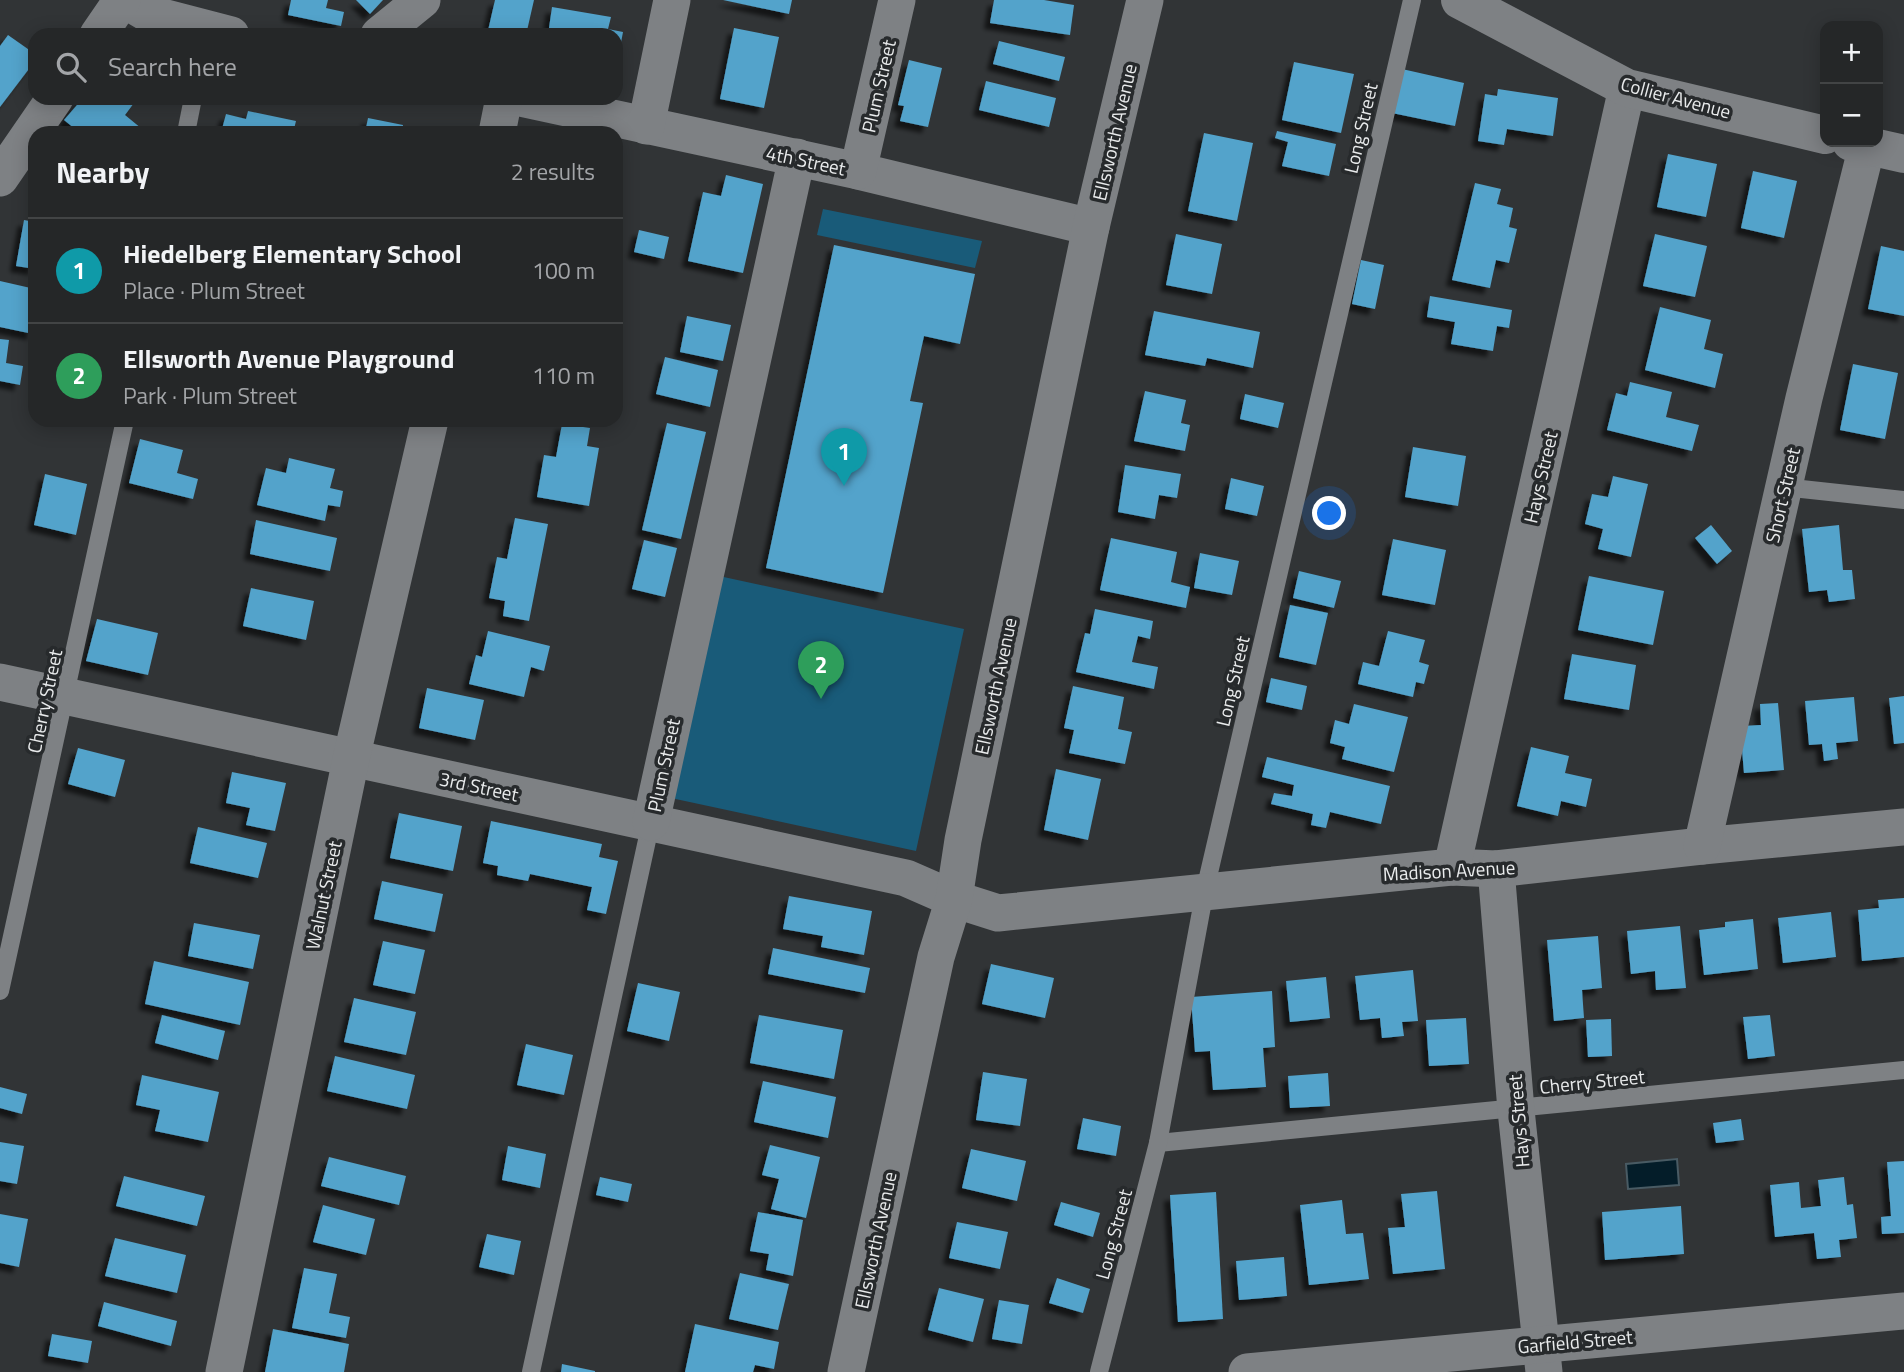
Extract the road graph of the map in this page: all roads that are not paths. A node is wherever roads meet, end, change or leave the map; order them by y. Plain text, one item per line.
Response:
1 (124, 0) edge
2 (422, 0) edge
3 (671, 0) edge
4 (897, 0) edge
5 (1145, 0) edge
6 (1412, 0) edge
7 (1460, 0) edge
8 (103, 28) edge
9 (199, 28) edge
10 (388, 28) edge
11 (1627, 88) junction
12 (50, 105) edge
13 (192, 105) edge
14 (503, 105) edge
15 (552, 105) edge
16 (36, 126) edge
17 (187, 126) edge
18 (498, 126) edge
19 (646, 126) junction
20 (1820, 134) edge
21 (28, 137) edge
22 (1858, 147) edge
23 (1872, 147) edge
24 (1904, 154) edge
25 (797, 157) junction
26 (858, 171) junction
27 (0, 178) edge
28 (1091, 227) junction
29 (124, 427) edge
30 (428, 427) edge
31 (1783, 487) junction
32 (1904, 500) edge
33 (0, 682) edge
34 (67, 696) junction
35 (351, 758) junction
36 (650, 822) junction
37 (1904, 827) edge
38 (1702, 846) junction
39 (1452, 867) junction
40 (1496, 870) junction
41 (1205, 890) junction
42 (954, 899) junction
43 (0, 991) edge
44 (1904, 1070) edge
45 (1516, 1110) junction
46 (1158, 1143) junction
47 (1904, 1311) edge
48 (1542, 1358) edge
49 (224, 1372) edge
50 (531, 1372) edge
51 (846, 1372) edge
52 (1099, 1372) edge
53 (1247, 1372) edge

1 - 8 street
1 - 9 street
2 - 10 street
3 - 19 street
4 - 26 street, Plum Street
5 - 28 street, Ellsworth Avenue
6 - 41 lane, Long Street
7 - 11 street, Collier Avenue
11 - 20 street, Collier Avenue
11 - 39 street, Hays Street
12 - 16 street
13 - 17 lane
14 - 18 street
15 - 19 street, 4th Street
19 - 25 street, 4th Street
21 - 27 street
22 - 31 street, Short Street
23 - 24 street
25 - 26 street, 4th Street
25 - 36 street, Plum Street
26 - 28 street, 4th Street
28 - 42 street, Ellsworth Avenue
29 - 34 lane, Cherry Street
30 - 35 street, Walnut Street
31 - 32 lane
31 - 38 street, Short Street
33 - 34 street, 3rd Street
34 - 35 street, 3rd Street
34 - 43 lane, Cherry Street
35 - 36 street, 3rd Street
35 - 49 street, Walnut Street
36 - 42 street, 3rd Street
36 - 50 lane, Plum Street
37 - 38 street, Madison Avenue
38 - 40 street, Madison Avenue
39 - 40 street, Madison Avenue
39 - 41 street, Madison Avenue
40 - 45 street, Hays Street
41 - 42 street, Madison Avenue
41 - 46 lane, Long Street
42 - 51 street, Ellsworth Avenue
44 - 45 lane, Cherry Street
45 - 46 lane, Cherry Street
45 - 48 street, Hays Street
46 - 52 lane, Long Street
47 - 48 street, Garfield Street
48 - 53 street, Garfield Street

